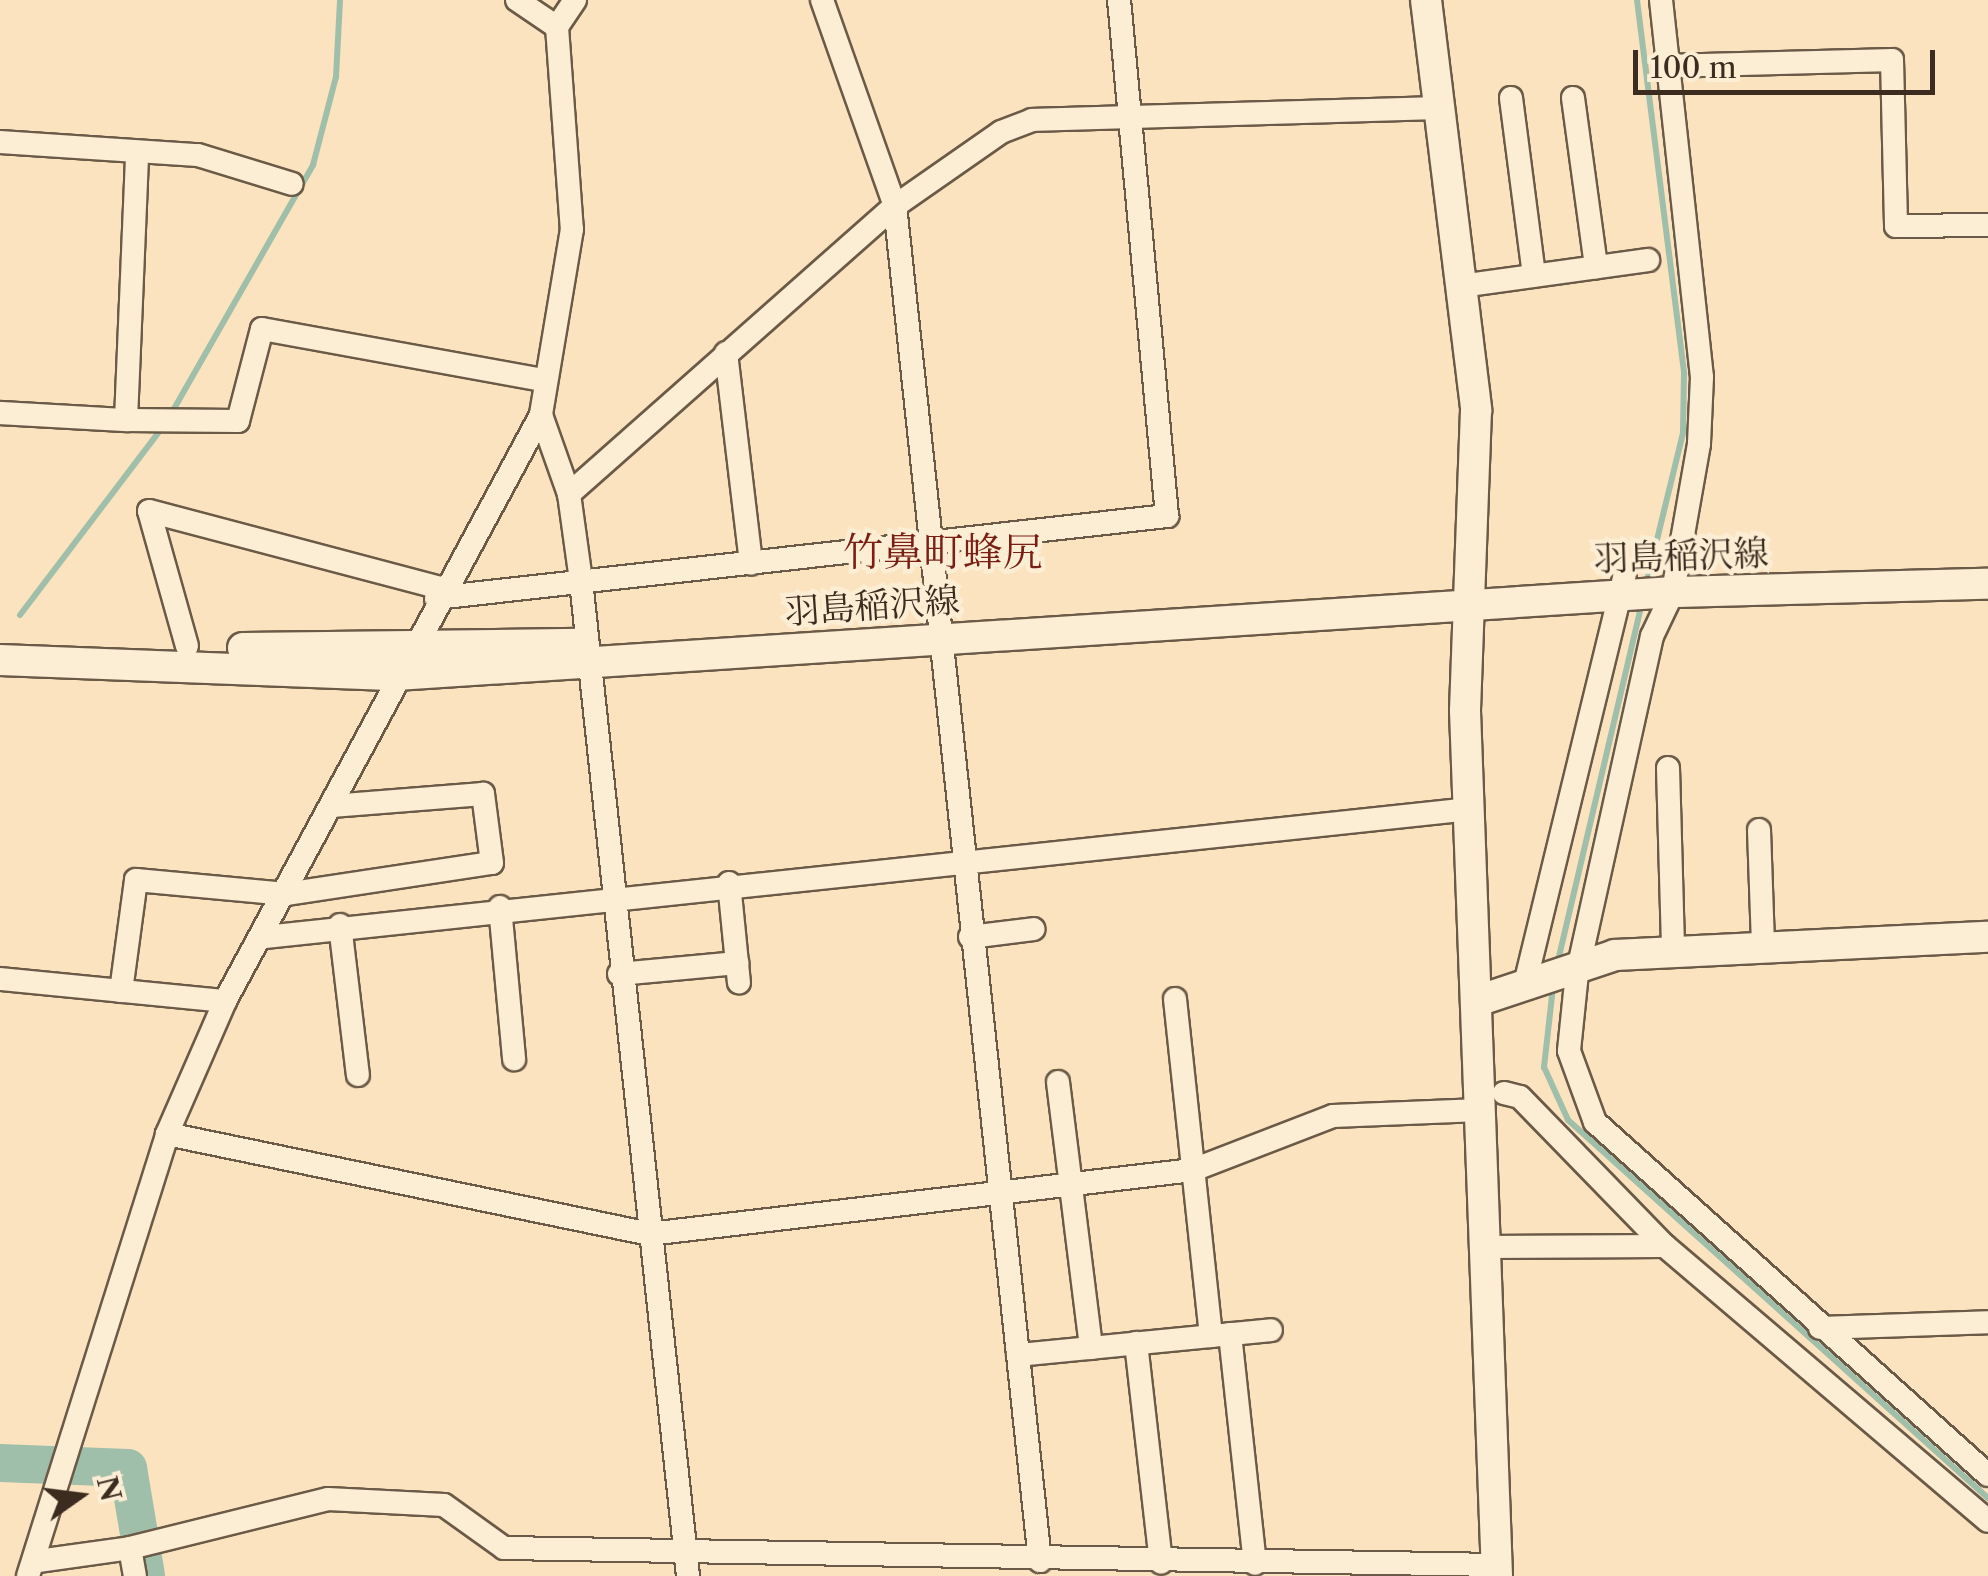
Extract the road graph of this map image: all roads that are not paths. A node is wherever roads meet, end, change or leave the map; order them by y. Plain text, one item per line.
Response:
1 (517, 0) edge
2 (576, 0) edge
3 (822, 0) edge
4 (1119, 0) edge
5 (1426, 0) edge
6 (1662, 0) edge
7 (557, 27) junction
8 (1666, 66) junction
9 (1511, 98) dead end
10 (1574, 98) dead end
11 (1436, 108) junction
12 (1136, 114) junction
13 (0, 142) edge
14 (136, 152) junction
15 (292, 184) dead end
16 (896, 206) junction
17 (1988, 225) edge
18 (1648, 260) dead end
19 (1596, 267) junction
20 (1534, 276) junction
21 (1461, 286) junction
22 (726, 353) junction
23 (543, 380) junction
24 (0, 413) edge
25 (541, 415) junction
26 (126, 420) junction
27 (569, 494) junction
28 (930, 543) junction
29 (750, 564) junction
30 (1988, 564) edge
31 (580, 580) junction
32 (1647, 583) junction
33 (1988, 584) edge
34 (438, 593) junction
35 (1475, 594) junction
36 (935, 629) junction
37 (0, 640) edge
38 (186, 646) junction
39 (581, 654) junction
40 (0, 660) edge
41 (402, 663) junction
42 (1668, 768) dead end
43 (331, 806) junction
44 (1470, 809) junction
45 (1759, 830) dead end
46 (961, 858) junction
47 (729, 883) junction
48 (286, 894) junction
49 (610, 895) junction
50 (500, 907) junction
51 (340, 925) junction
52 (1034, 929) dead end
53 (265, 937) junction
54 (970, 937) junction
55 (1988, 937) edge
56 (1763, 946) junction
57 (1673, 951) junction
58 (619, 974) junction
59 (0, 979) edge
60 (1552, 980) junction
61 (121, 991) junction
62 (1174, 999) dead end
63 (1480, 1000) junction
64 (225, 1001) junction
65 (514, 1058) dead end
66 (358, 1075) dead end
67 (1058, 1082) dead end
68 (1492, 1102) junction
69 (167, 1134) junction
70 (1193, 1170) junction
71 (1071, 1184) junction
72 (999, 1191) junction
73 (649, 1234) junction
74 (1665, 1246) junction
75 (1486, 1247) junction
76 (1988, 1322) edge
77 (1820, 1328) junction
78 (1271, 1330) dead end
79 (1221, 1335) junction
80 (1136, 1343) junction
81 (1091, 1348) junction
82 (1018, 1355) junction
83 (1988, 1474) edge
84 (1988, 1522) edge
85 (139, 1548) junction
86 (1040, 1561) junction
87 (1162, 1563) junction
88 (1255, 1564) junction
89 (686, 1567) edge
90 (33, 1569) edge
91 (1497, 1570) edge
92 (135, 1576) edge

1 - 7 street
2 - 7 street
3 - 16 street
4 - 12 street
5 - 11 main road
6 - 8 street
7 - 23 street
8 - 17 street
8 - 32 street
9 - 20 street
10 - 19 street
11 - 12 street
11 - 21 main road
12 - 16 street
12 - 28 street
13 - 14 street
14 - 15 street
14 - 26 street
16 - 22 street
16 - 28 street
18 - 19 street
19 - 20 street
20 - 21 street
21 - 35 main road
22 - 27 street
22 - 29 street
23 - 25 street
23 - 26 street
24 - 26 street
25 - 27 street
25 - 34 street
27 - 31 street
28 - 29 street
28 - 36 street
29 - 31 street
30 - 32 main road, 羽島稲沢線
31 - 34 street
31 - 39 street
32 - 33 main road, 羽島稲沢線
32 - 35 main road, 羽島稲沢線
32 - 60 street
32 - 60 street
34 - 38 street
34 - 41 street
35 - 36 main road, 羽島稲沢線
35 - 44 main road
36 - 39 main road, 羽島稲沢線
36 - 46 street
37 - 38 main road, 羽島稲沢線
38 - 41 main road, 羽島稲沢線
39 - 41 main road, 羽島稲沢線
39 - 49 street
40 - 41 main road, 羽島稲沢線
41 - 43 street
42 - 57 street
43 - 48 street
43 - 48 street
44 - 46 street
44 - 63 main road
45 - 56 street
46 - 47 street
46 - 54 street
47 - 49 street
47 - 58 street
48 - 53 street
48 - 61 street
49 - 50 street
49 - 58 street
50 - 51 street
50 - 65 street
51 - 53 street
51 - 66 street
52 - 54 street
53 - 64 street
54 - 72 street
55 - 56 main road
56 - 57 main road
57 - 60 main road
58 - 73 street
59 - 61 street
60 - 63 main road
60 - 77 street
61 - 64 street
62 - 70 street
63 - 68 main road
64 - 69 street
67 - 71 street
68 - 70 street
68 - 74 street
68 - 75 main road
69 - 73 street
69 - 90 street
70 - 71 street
70 - 79 street
71 - 72 street
71 - 81 street
72 - 73 street
72 - 82 street
73 - 89 street
74 - 75 street
74 - 84 street
75 - 91 main road
76 - 77 street
77 - 83 street
78 - 79 street
79 - 80 street
79 - 88 street
80 - 81 street
80 - 87 street
81 - 82 street
82 - 86 street
85 - 89 street
85 - 90 street
85 - 92 street
86 - 87 street
86 - 89 street
87 - 88 street
88 - 91 street

